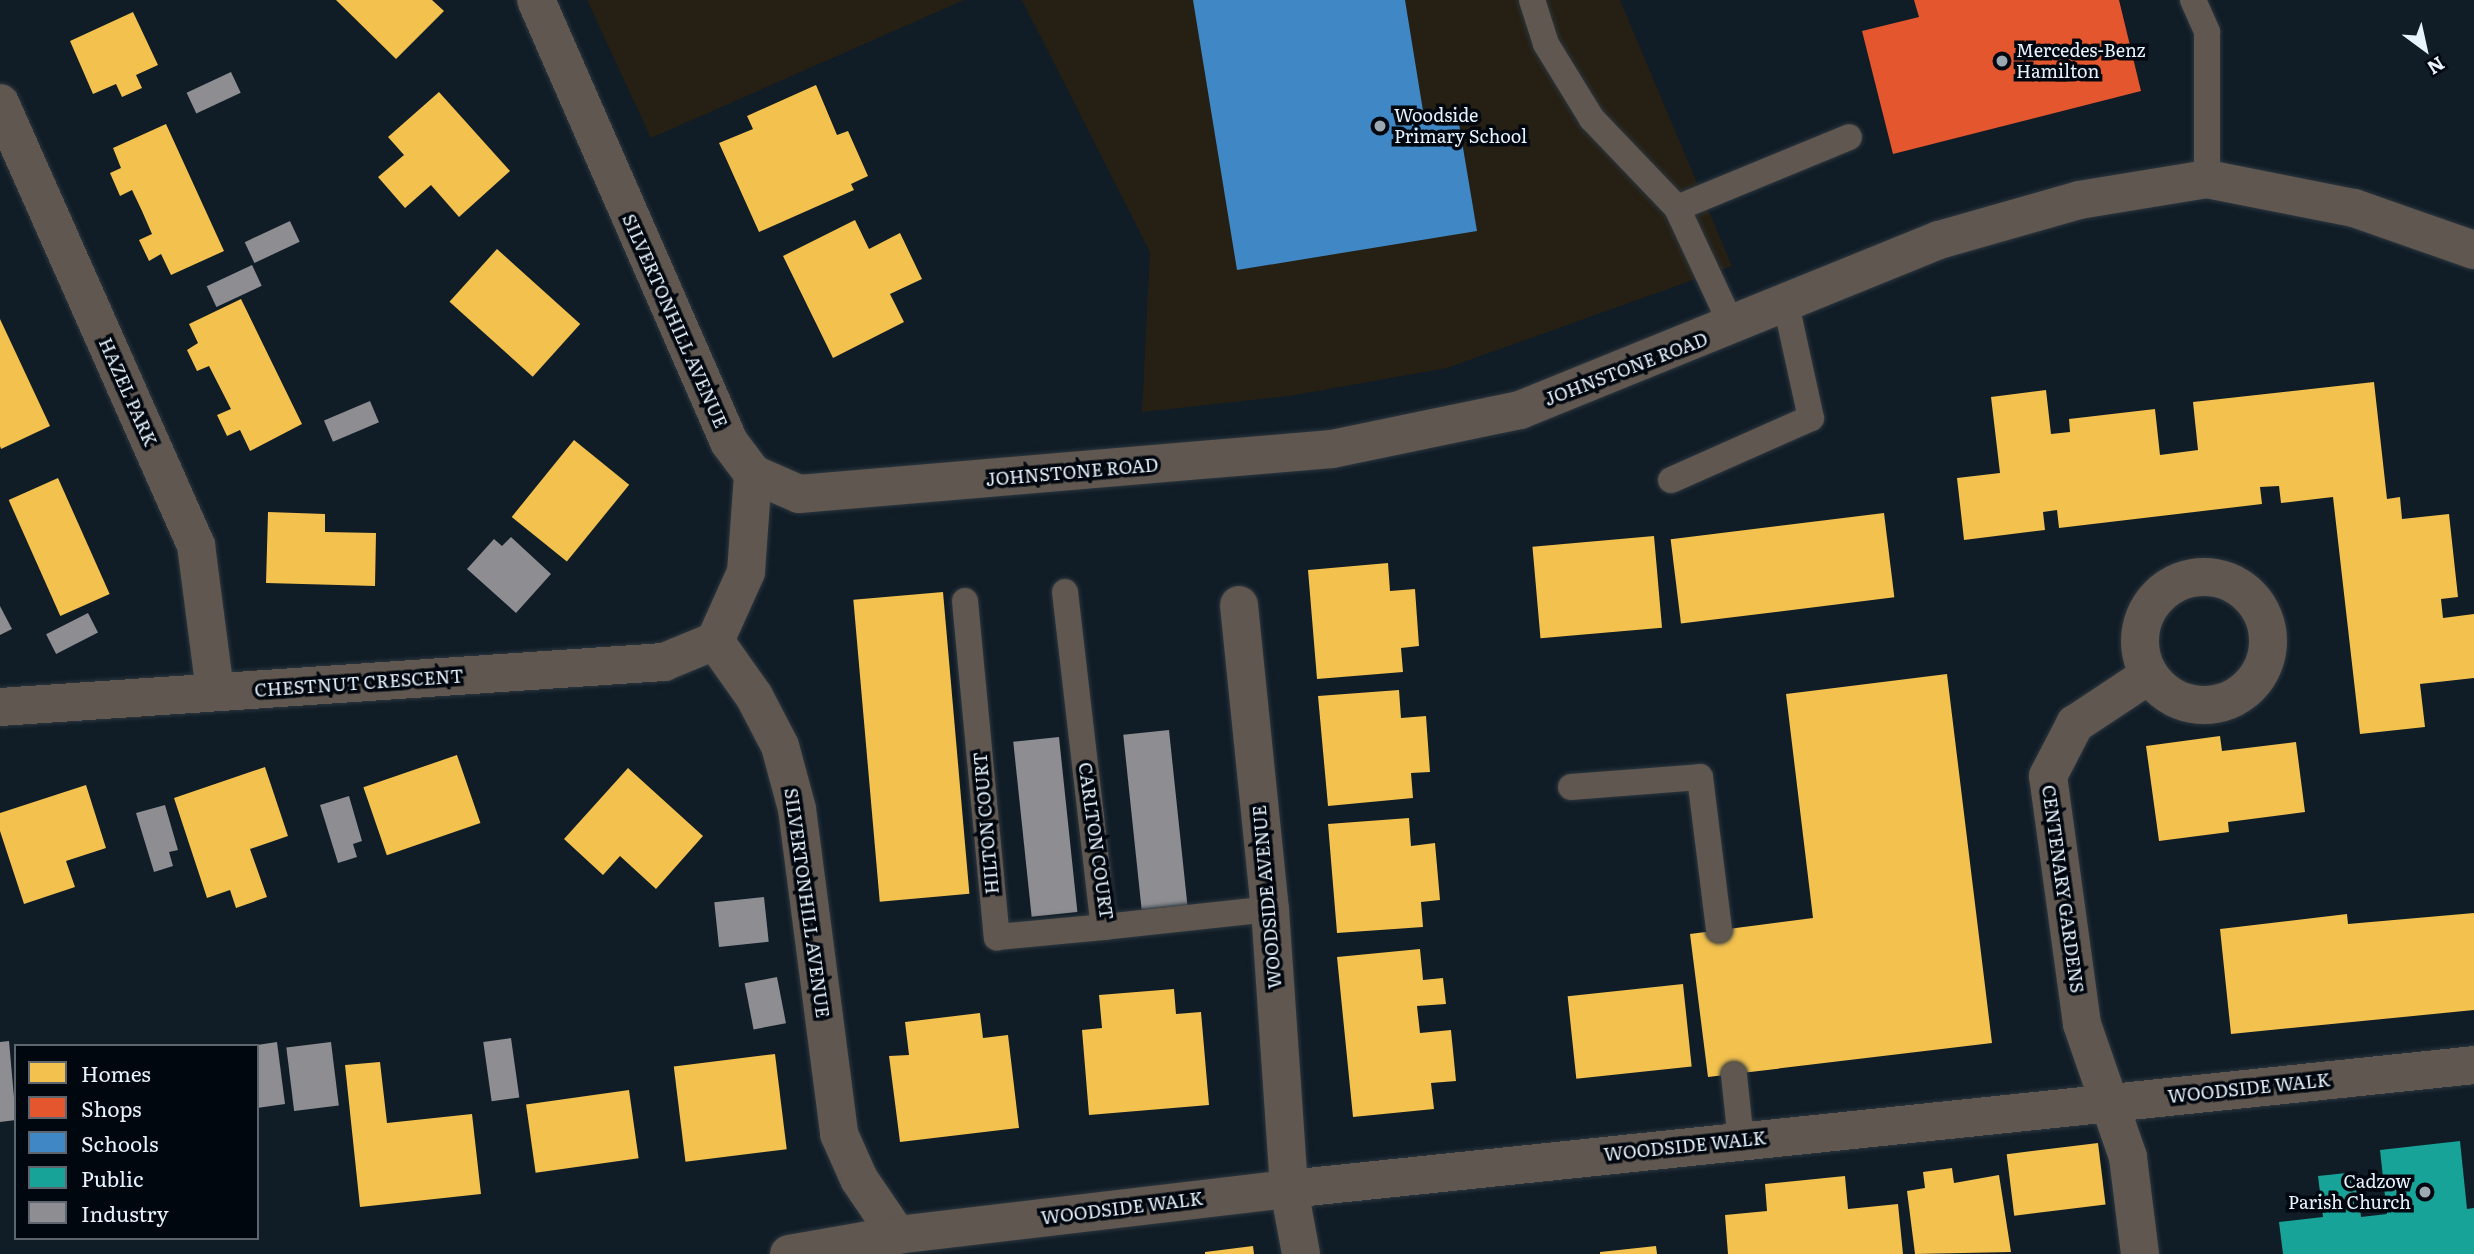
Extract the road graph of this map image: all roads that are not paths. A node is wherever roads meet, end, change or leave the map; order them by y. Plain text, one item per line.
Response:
1 (536, 0) edge
2 (1532, 0) edge
3 (2193, 0) edge
4 (0, 103) edge
5 (1849, 137) dead end
6 (2207, 179) junction
7 (1677, 208) junction
8 (2474, 250) edge
9 (1786, 304) junction
10 (1732, 326) junction
11 (753, 474) junction
12 (1671, 480) dead end
13 (1065, 592) dead end
14 (965, 601) dead end
15 (1239, 605) dead end
16 (715, 641) junction
17 (2149, 675) dead end
18 (215, 692) junction
19 (0, 707) edge
20 (1571, 787) dead end
21 (1270, 909) junction
22 (1104, 927) junction
23 (1720, 930) dead end
24 (2474, 1065) edge
25 (1734, 1075) dead end
26 (2111, 1101) junction
27 (1741, 1140) junction
28 (1289, 1189) junction
29 (897, 1235) junction
30 (789, 1254) edge
31 (1301, 1254) edge
32 (2140, 1254) edge

1 - 11 street, SILVERTONHILL AVENUE
2 - 7 lane
3 - 6 lane
4 - 18 street, HAZEL PARK
5 - 7 lane
6 - 8 street, JOHNSTONE ROAD
6 - 9 street, JOHNSTONE ROAD
7 - 10 lane
9 - 10 street, JOHNSTONE ROAD
9 - 12 lane
10 - 11 street, JOHNSTONE ROAD
11 - 16 street
13 - 22 lane, CARLTON COURT
14 - 22 lane, HILTON COURT
15 - 21 street, WOODSIDE AVENUE
16 - 18 street, CHESTNUT CRESCENT
16 - 29 street, SILVERTONHILL AVENUE
17 - 26 street, CENTENARY GARDENS
18 - 19 street, CHESTNUT CRESCENT
20 - 23 lane
21 - 22 lane, CARLTON COURT
21 - 28 street, WOODSIDE AVENUE
24 - 26 street, WOODSIDE WALK
25 - 27 lane
26 - 27 street, WOODSIDE WALK
26 - 32 street, CENTENARY GARDENS
27 - 28 street, WOODSIDE WALK
28 - 29 street, WOODSIDE WALK
28 - 31 street, WOODSIDE AVENUE
29 - 30 street, WOODSIDE WALK

